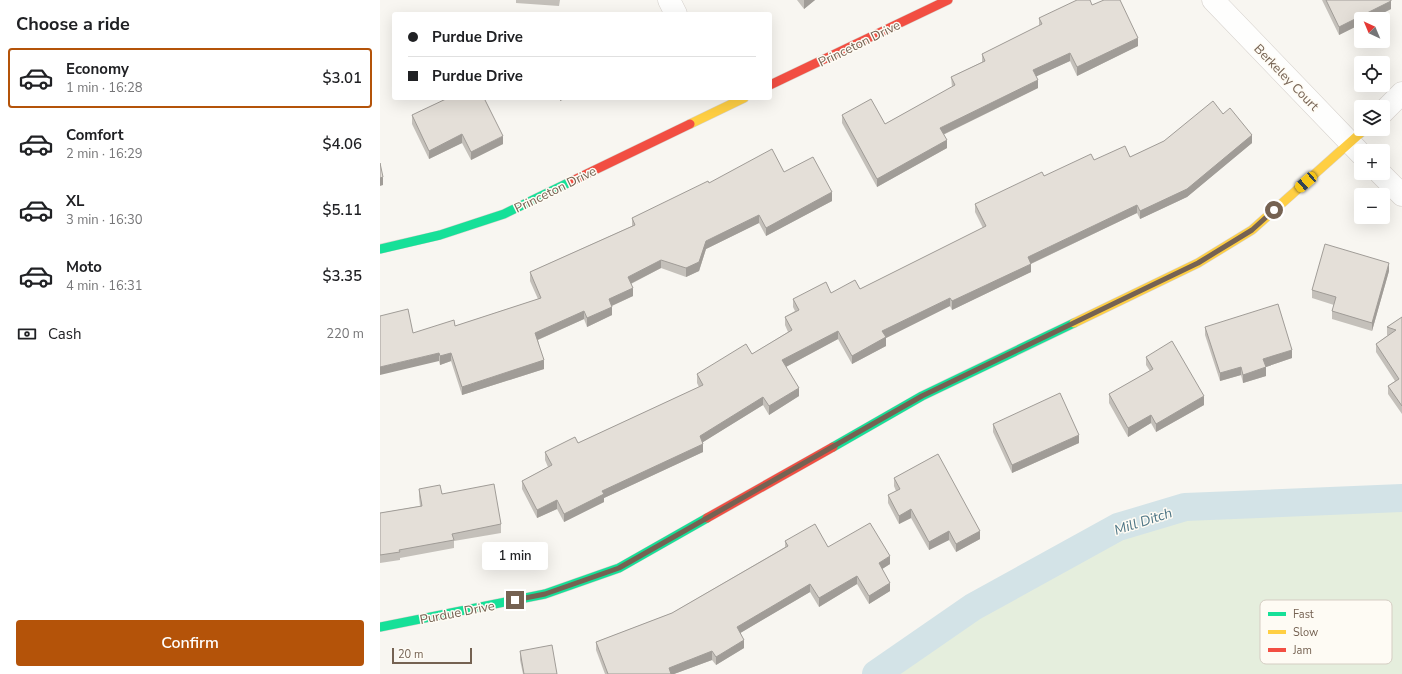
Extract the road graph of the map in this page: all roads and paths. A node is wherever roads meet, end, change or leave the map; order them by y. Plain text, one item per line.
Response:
1 (669, 0) edge
2 (948, 0) edge
3 (1213, 0) edge
4 (675, 12) edge
5 (772, 85) edge
6 (1402, 93) edge
7 (734, 100) edge
8 (720, 103) edge
9 (1390, 105) edge
10 (1359, 142) edge
11 (1387, 180) edge
12 (1402, 195) edge
13 (380, 249) edge
14 (380, 628) edge

1 - 4 street
2 - 5 street, Princeton Drive
3 - 10 street, Berkeley Court
6 - 9 street
7 - 8 street, Princeton Drive
8 - 13 street, Princeton Drive
10 - 14 street, Purdue Drive
11 - 12 street

